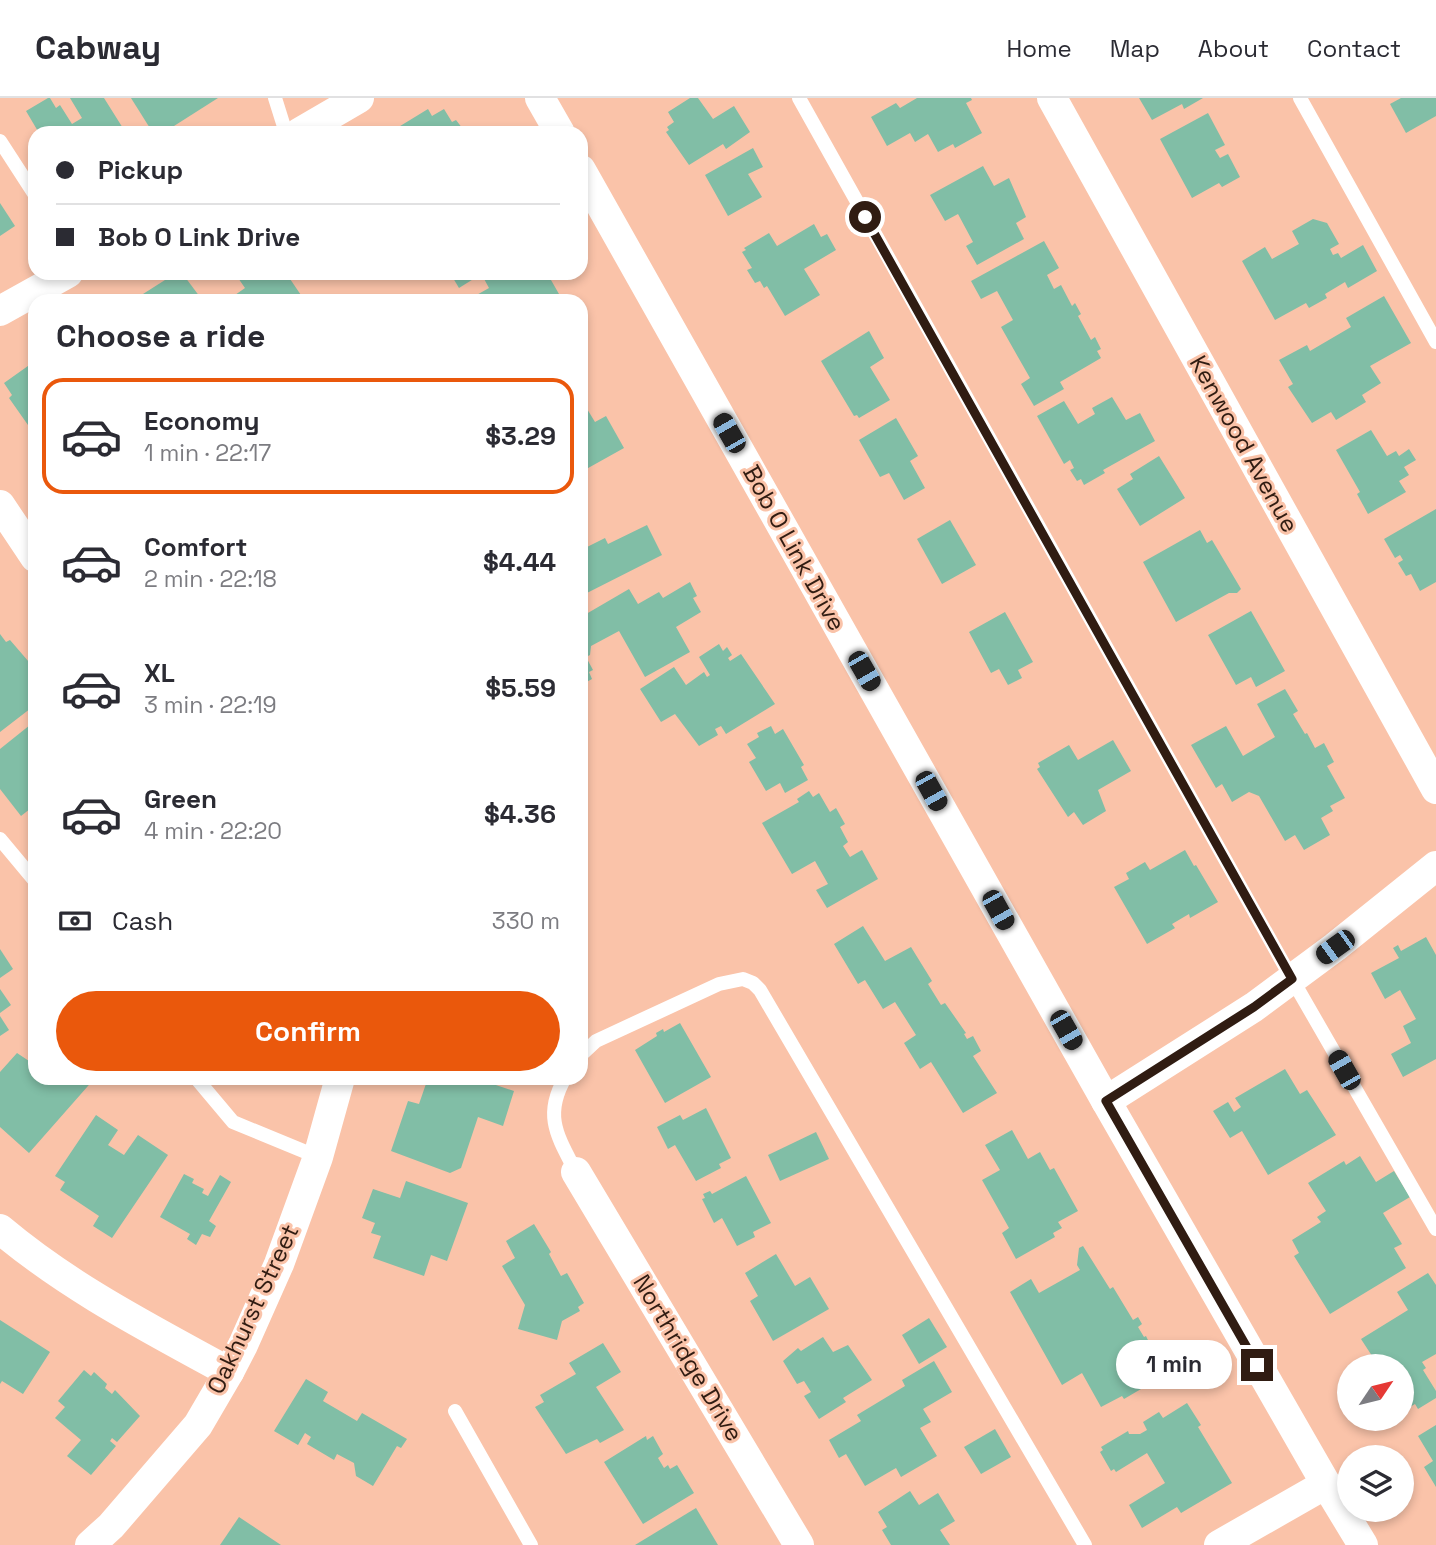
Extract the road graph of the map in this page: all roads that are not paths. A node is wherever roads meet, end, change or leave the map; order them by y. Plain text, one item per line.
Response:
1 (275, 98) edge
2 (359, 98) edge
3 (540, 98) edge
4 (799, 98) edge
5 (1052, 98) edge
6 (1300, 98) edge
7 (284, 126) edge
8 (311, 126) edge
9 (556, 126) edge
10 (0, 141) edge
11 (588, 182) edge
12 (28, 184) edge
13 (55, 280) edge
14 (30, 294) edge
15 (28, 295) edge
16 (0, 311) edge
17 (1436, 342) edge
18 (0, 505) edge
19 (28, 547) edge
20 (1436, 789) edge
21 (0, 839) edge
22 (1436, 866) edge
23 (28, 873) edge
24 (1292, 979) junction
25 (588, 1049) edge
26 (202, 1085) edge
27 (338, 1085) edge
28 (562, 1085) edge
29 (1106, 1101) junction
30 (318, 1157) junction
31 (576, 1172) joint
32 (0, 1229) edge
33 (1436, 1229) edge
34 (229, 1372) junction
35 (455, 1411) dead end
36 (1326, 1484) junction
37 (90, 1545) edge
38 (531, 1545) edge
39 (799, 1545) edge
40 (1085, 1545) edge
41 (1219, 1545) edge
42 (1363, 1545) edge

1 - 7 lane
2 - 8 street
3 - 9 street
4 - 24 lane
5 - 20 street, Kenwood Avenue
6 - 17 lane
10 - 12 lane
11 - 29 street, Bob O Link Drive
13 - 14 street
15 - 16 street
18 - 19 street
21 - 23 lane
22 - 24 street
24 - 29 street
24 - 33 lane
25 - 40 lane
26 - 30 lane
27 - 30 street, Oakhurst Street
28 - 31 lane
29 - 36 street, Bob O Link Drive
30 - 34 street, Oakhurst Street
31 - 39 street, Northridge Drive
32 - 34 street
34 - 37 street, Oakhurst Street
35 - 38 lane
36 - 41 street
36 - 42 street, Bob O Link Drive

